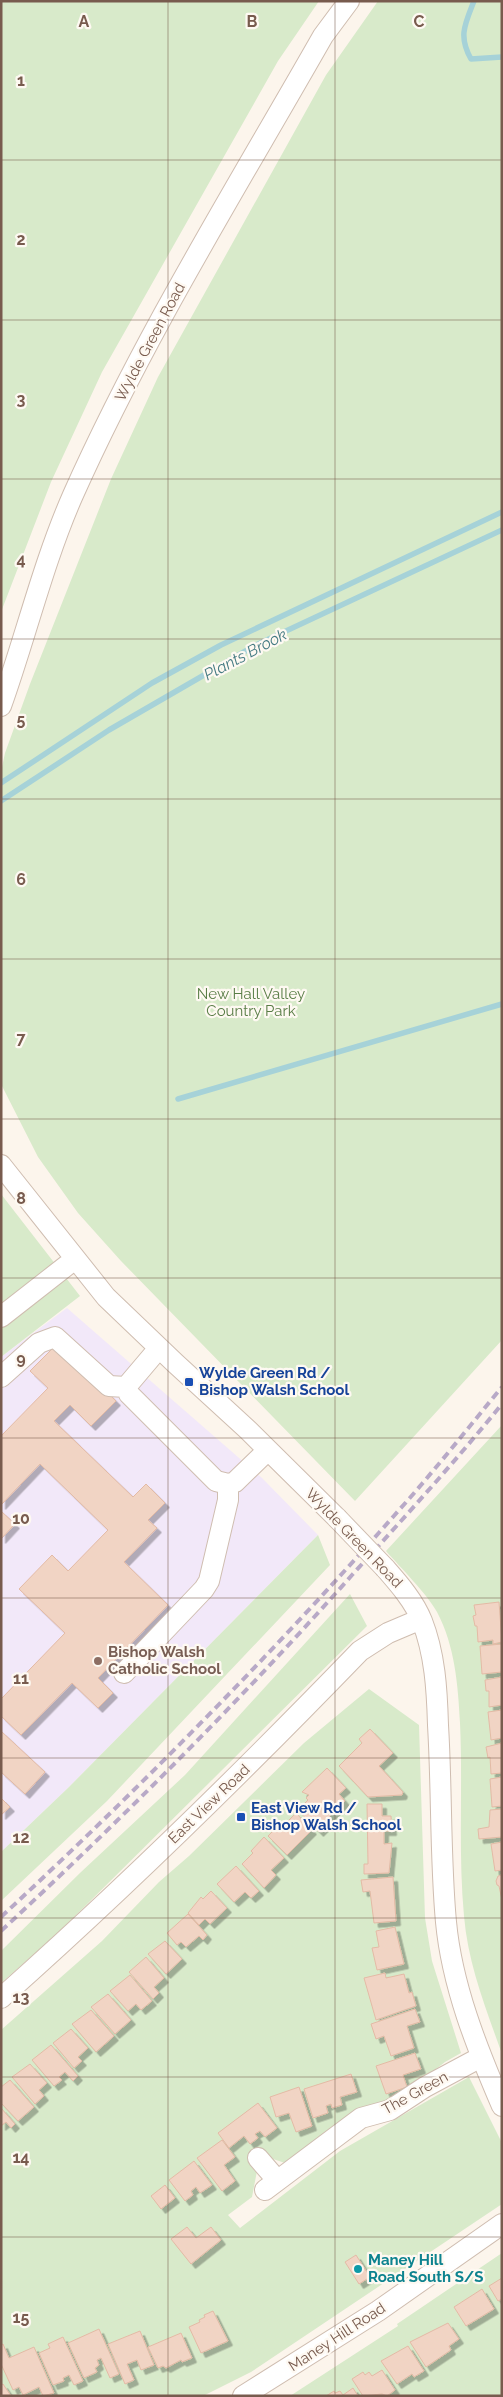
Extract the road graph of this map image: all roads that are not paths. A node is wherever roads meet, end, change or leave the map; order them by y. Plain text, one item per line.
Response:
1 (349, 1) edge
2 (1, 706) edge
3 (1, 1165) edge
4 (74, 1259) junction
5 (1, 1317) edge
6 (159, 1348) junction
7 (1, 1377) edge
8 (126, 1387) junction
9 (268, 1450) junction
10 (228, 1484) junction
11 (422, 1619) junction
12 (124, 1673) dead end
13 (1, 1998) edge
14 (481, 2058) junction
15 (502, 2106) edge
16 (258, 2158) dead end
17 (502, 2224) edge
18 (243, 2396) edge

1 - 2 street, Wylde Green Road
3 - 4 street, Wylde Green Road
4 - 5 street
4 - 6 street, Wylde Green Road
6 - 8 street
6 - 9 street, Wylde Green Road
7 - 8 street
8 - 10 street
9 - 10 street
9 - 11 street, Wylde Green Road, bridge
10 - 12 street
11 - 13 street, East View Road
11 - 14 street, Wylde Green Road
14 - 15 street, Wylde Green Road
14 - 16 street, The Green
17 - 18 street, Maney Hill Road

